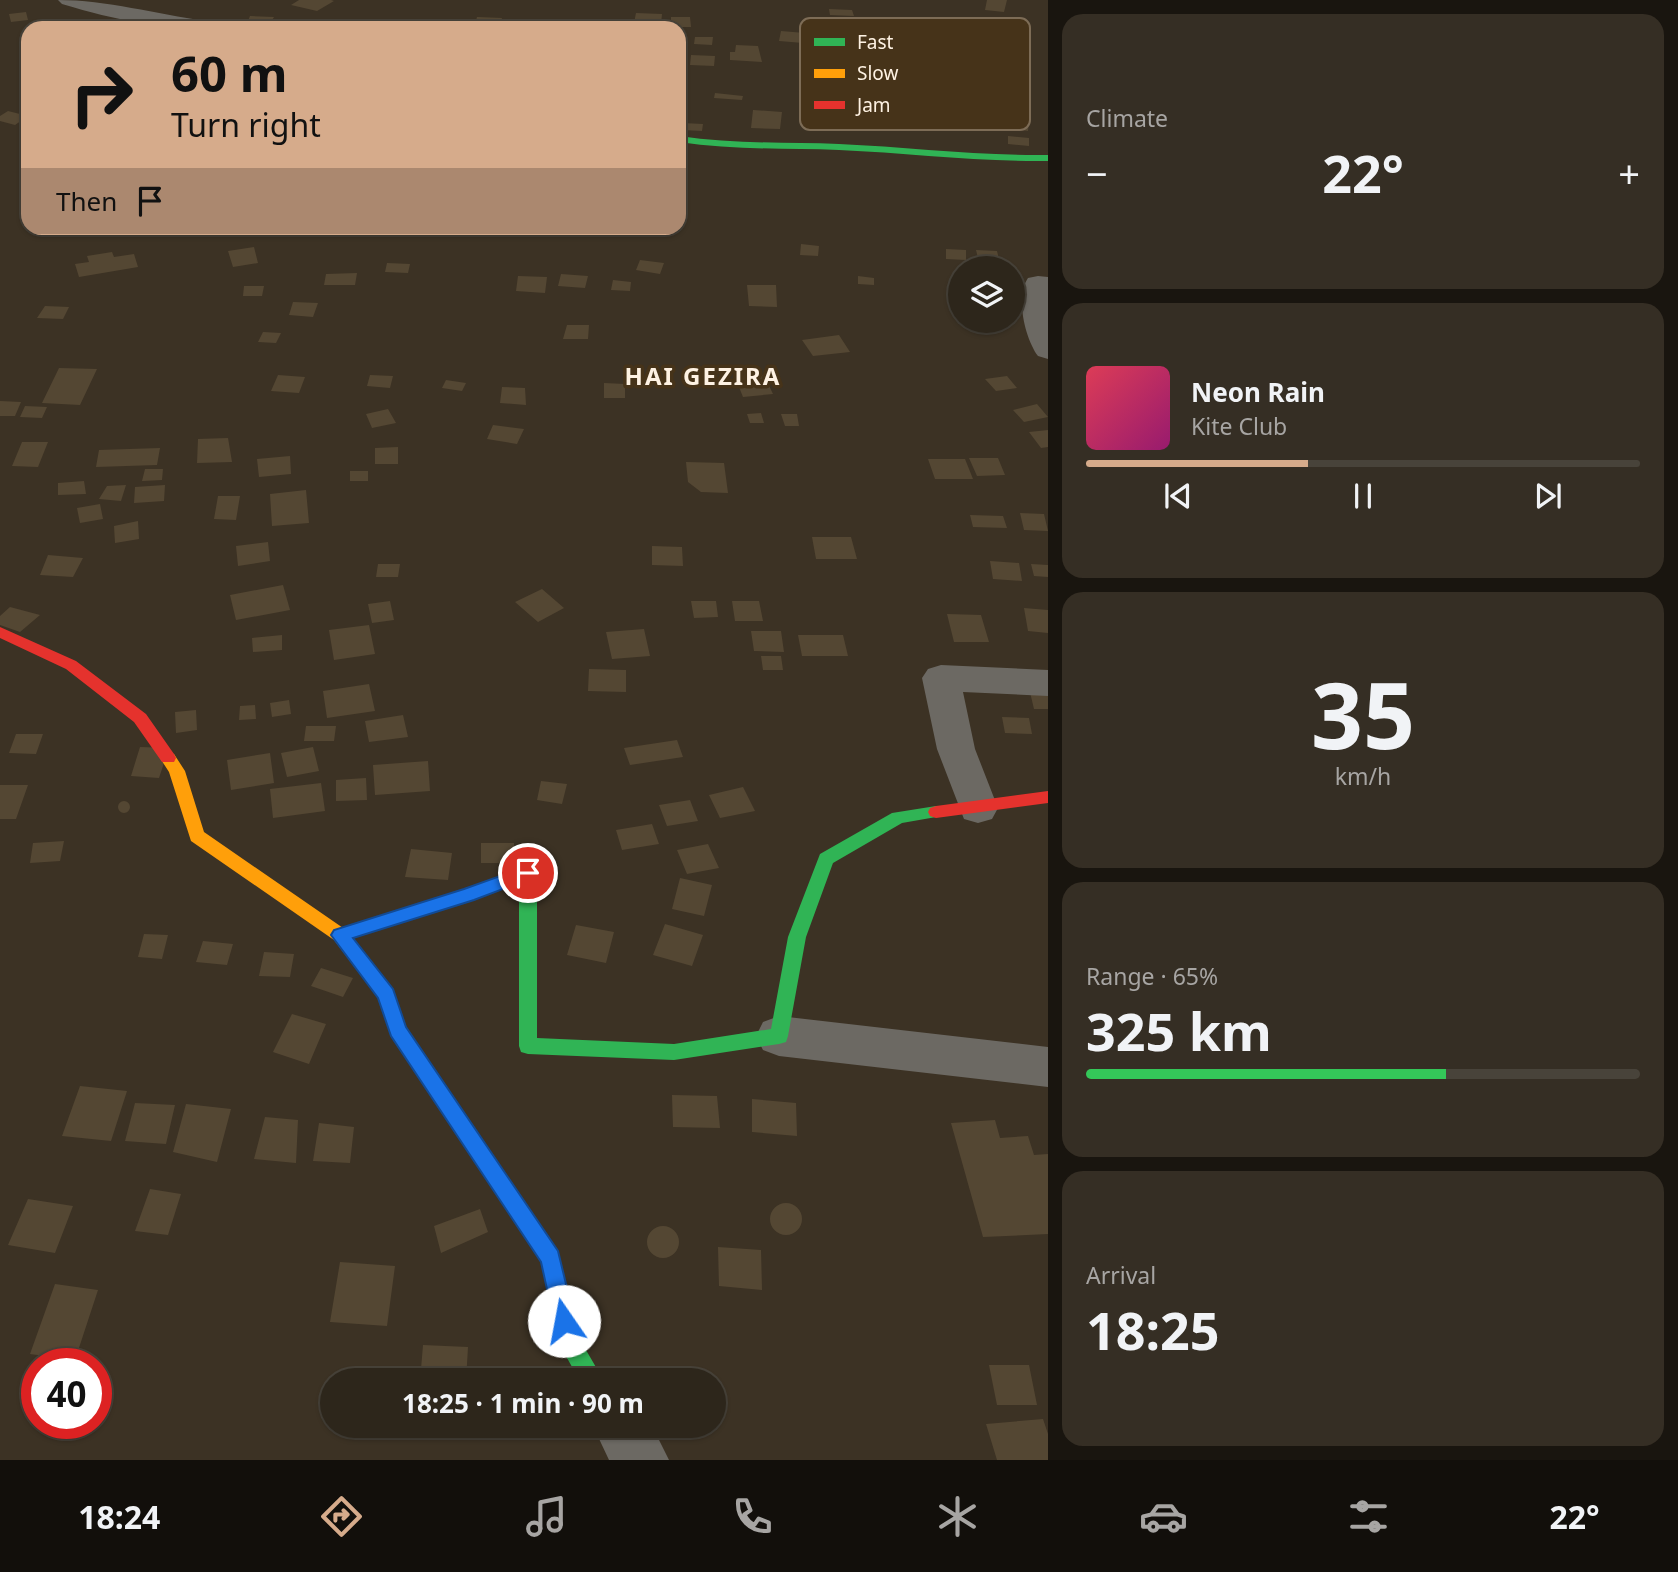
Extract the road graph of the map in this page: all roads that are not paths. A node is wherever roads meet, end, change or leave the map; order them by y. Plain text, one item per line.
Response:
1 (69, 0) edge
2 (158, 21) edge
3 (686, 141) edge
4 (1048, 158) edge
5 (1048, 285) edge
6 (1048, 350) edge
7 (0, 632) edge
8 (1048, 683) edge
9 (1048, 797) edge
10 (978, 808) junction
11 (340, 935) junction
12 (779, 1036) junction
13 (1048, 1067) edge
14 (585, 1368) edge
15 (627, 1438) edge
16 (641, 1460) edge

1 - 2 street
3 - 4 street
5 - 6 street
7 - 11 street
8 - 10 street
9 - 10 street
10 - 12 street
11 - 12 street
11 - 14 street
12 - 13 street
15 - 16 street

